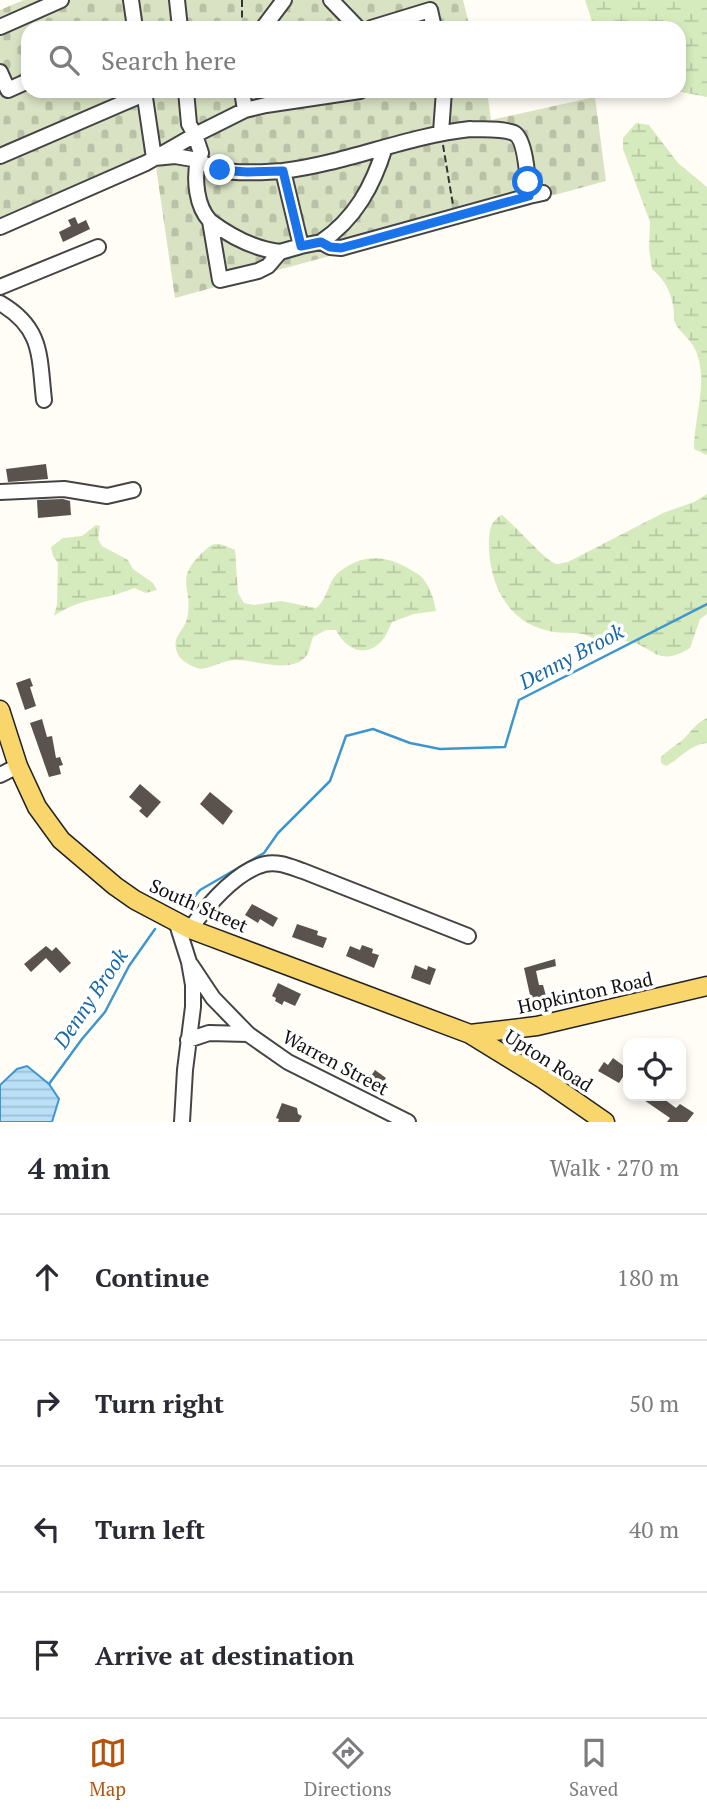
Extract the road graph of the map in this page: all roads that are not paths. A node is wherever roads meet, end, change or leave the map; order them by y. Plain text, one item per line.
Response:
1 (61, 0) edge
2 (131, 0) edge
3 (177, 0) edge
4 (284, 0) edge
5 (331, 0) edge
6 (429, 5) edge
7 (134, 21) edge
8 (179, 21) edge
9 (268, 21) edge
10 (351, 21) edge
11 (389, 21) edge
12 (0, 27) edge
13 (0, 72) edge
14 (21, 84) edge
15 (4, 92) edge
16 (130, 98) edge
17 (145, 98) edge
18 (187, 98) edge
19 (243, 98) edge
20 (313, 98) edge
21 (443, 98) edge
22 (244, 110) junction
23 (441, 132) junction
24 (195, 135) junction
25 (385, 147) junction
26 (0, 156) edge
27 (154, 158) junction
28 (198, 160) junction
29 (283, 171) junction
30 (209, 221) junction
31 (0, 228) edge
32 (321, 242) junction
33 (301, 246) junction
34 (98, 247) dead end
35 (280, 252) junction
36 (0, 286) edge
37 (0, 303) edge
38 (44, 400) dead end
39 (133, 491) dead end
40 (0, 492) edge
41 (0, 710) edge
42 (18, 766) junction
43 (0, 775) edge
44 (183, 925) junction
45 (468, 936) dead end
46 (189, 962) junction
47 (707, 986) edge
48 (248, 1034) junction
49 (470, 1034) junction
50 (188, 1040) junction
51 (182, 1122) edge
52 (408, 1122) edge
53 (605, 1122) edge

1 - 12 street
2 - 7 street
3 - 8 street
4 - 9 street
5 - 10 street
6 - 11 street
13 - 15 street
14 - 15 street
16 - 26 street
17 - 27 street
18 - 24 street
19 - 22 street
20 - 22 street
21 - 23 street
22 - 24 street
23 - 25 street
23 - 32 street
24 - 27 street
24 - 28 street
25 - 29 street
25 - 32 street
27 - 28 street
27 - 31 street
28 - 29 street
28 - 30 street
29 - 33 street
30 - 35 street
30 - 35 street
32 - 33 street
33 - 35 street
34 - 36 street
37 - 38 street
39 - 40 street
41 - 42 main road, South Street
42 - 43 street
42 - 44 main road, South Street
44 - 45 street
44 - 46 street
44 - 49 main road, South Street
46 - 48 street, Warren Street
46 - 50 street
47 - 49 main road, Hopkinton Road
48 - 50 street
48 - 52 street, Warren Street
49 - 53 main road, Upton Road
50 - 51 street

